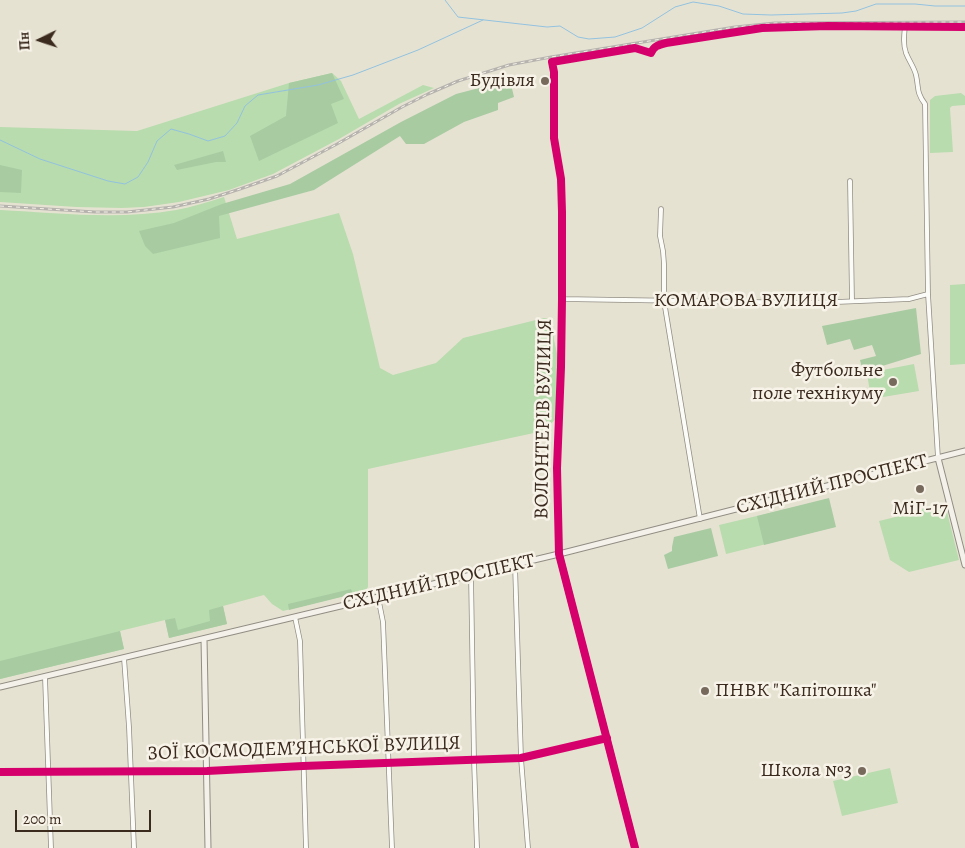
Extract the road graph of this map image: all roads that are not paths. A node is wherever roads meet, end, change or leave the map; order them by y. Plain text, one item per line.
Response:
1 (905, 26) junction
2 (965, 27) edge
3 (850, 181) dead end
4 (661, 209) dead end
5 (928, 294) junction
6 (562, 299) junction
7 (664, 301) junction
8 (852, 301) junction
9 (965, 451) edge
10 (938, 458) junction
11 (700, 518) junction
12 (559, 554) junction
13 (965, 564) edge
14 (515, 565) junction
15 (471, 575) junction
16 (378, 597) junction
17 (295, 617) junction
18 (204, 639) junction
19 (124, 658) junction
20 (45, 677) junction
21 (0, 688) edge
22 (607, 738) junction
23 (521, 758) junction
24 (474, 760) junction
25 (390, 763) junction
26 (303, 766) junction
27 (131, 771) junction
28 (207, 771) junction
29 (0, 772) edge
30 (49, 772) junction
31 (52, 848) edge
32 (134, 848) edge
33 (208, 848) edge
34 (306, 848) edge
35 (392, 848) edge
36 (477, 848) edge
37 (528, 848) edge
38 (635, 848) edge

1 - 2 street
1 - 5 street
1 - 6 street, ВОЛОНТЕРІВ ВУЛИЦЯ
3 - 8 street
4 - 7 street
5 - 8 street, КОМАРОВА ВУЛИЦЯ
5 - 10 street
6 - 7 street, КОМАРОВА ВУЛИЦЯ
6 - 12 street, ВОЛОНТЕРІВ ВУЛИЦЯ
7 - 8 street, КОМАРОВА ВУЛИЦЯ
7 - 11 street
9 - 10 main road, СХІДНИЙ ПРОСПЕКТ
10 - 11 main road, СХІДНИЙ ПРОСПЕКТ
10 - 13 main road
11 - 12 main road, СХІДНИЙ ПРОСПЕКТ
12 - 14 main road, СХІДНИЙ ПРОСПЕКТ
12 - 22 main road, ВОЛОНТЕРІВ ВУЛИЦЯ
14 - 15 main road, СХІДНИЙ ПРОСПЕКТ
14 - 23 street
15 - 16 main road, СХІДНИЙ ПРОСПЕКТ
15 - 24 street
16 - 17 main road, СХІДНИЙ ПРОСПЕКТ
16 - 25 street
17 - 18 main road, СХІДНИЙ ПРОСПЕКТ
17 - 26 street
18 - 19 main road, СХІДНИЙ ПРОСПЕКТ
18 - 28 main road
19 - 20 main road, СХІДНИЙ ПРОСПЕКТ
19 - 27 street
20 - 21 main road, СХІДНИЙ ПРОСПЕКТ
20 - 30 street
22 - 23 street, ЗОЇ КОСМОДЕМ’ЯНСЬКОЇ ВУЛИЦЯ
22 - 38 main road, ВОЛОНТЕРІВ ВУЛИЦЯ
23 - 24 street, ЗОЇ КОСМОДЕМ’ЯНСЬКОЇ ВУЛИЦЯ
23 - 37 street
24 - 25 street, ЗОЇ КОСМОДЕМ’ЯНСЬКОЇ ВУЛИЦЯ
24 - 36 street
25 - 26 street, ЗОЇ КОСМОДЕМ’ЯНСЬКОЇ ВУЛИЦЯ
25 - 35 street
26 - 28 street, ЗОЇ КОСМОДЕМ’ЯНСЬКОЇ ВУЛИЦЯ
26 - 34 street
27 - 28 street, ЗОЇ КОСМОДЕМ’ЯНСЬКОЇ ВУЛИЦЯ
27 - 30 street, ЗОЇ КОСМОДЕМ’ЯНСЬКОЇ ВУЛИЦЯ
27 - 32 street
28 - 33 main road
29 - 30 street, ЗОЇ КОСМОДЕМ’ЯНСЬКОЇ ВУЛИЦЯ
30 - 31 street

